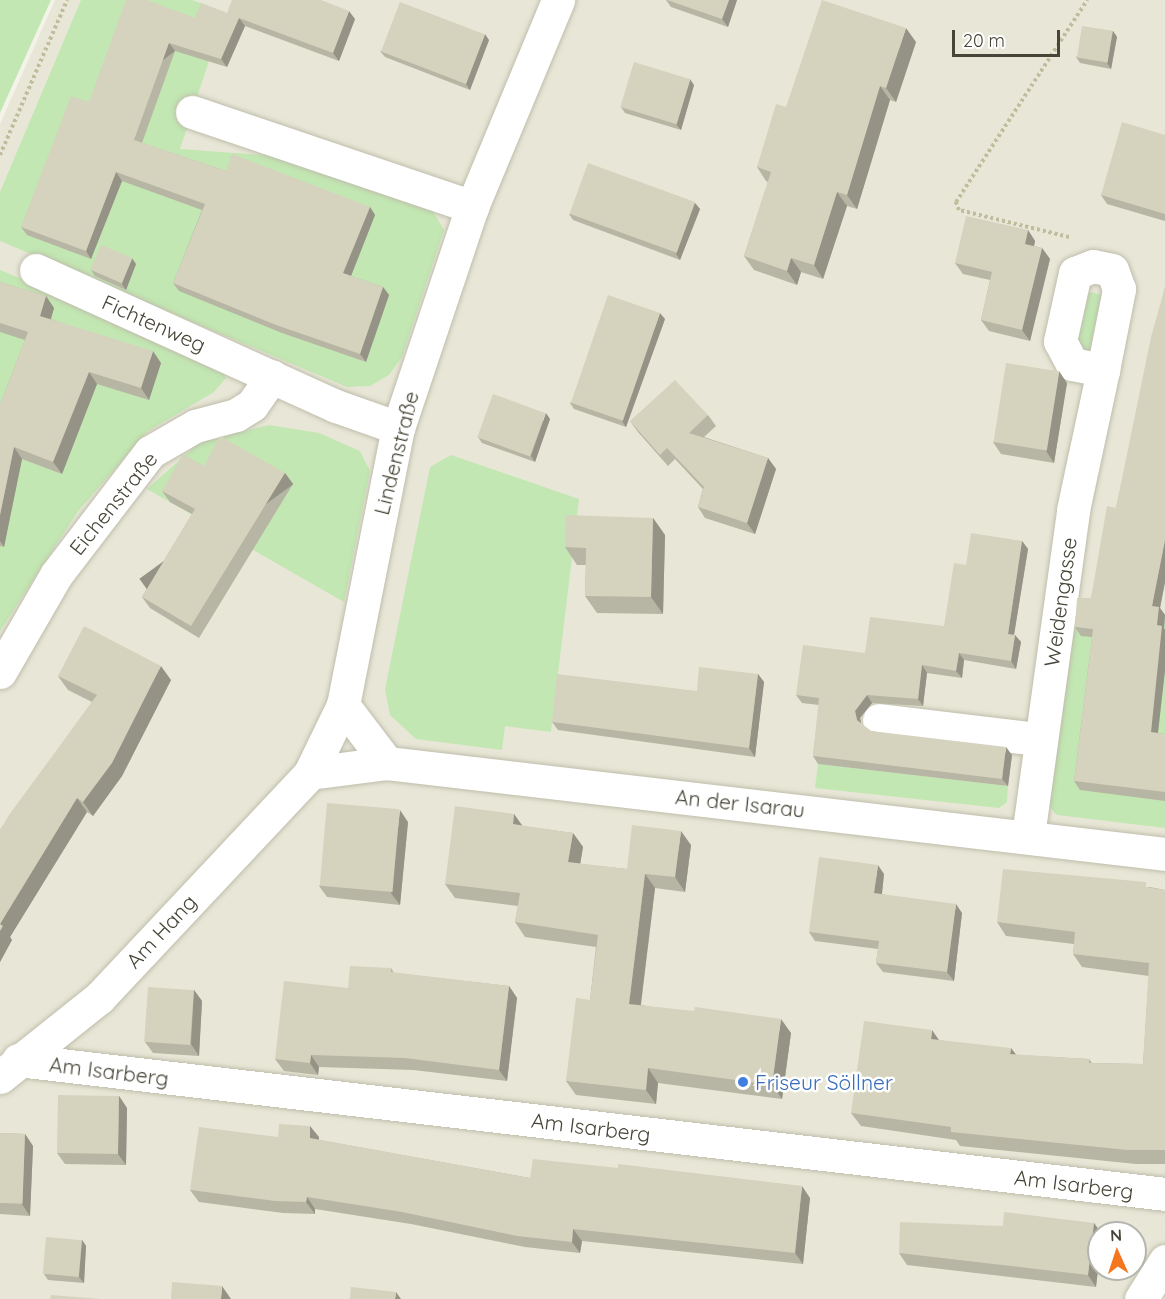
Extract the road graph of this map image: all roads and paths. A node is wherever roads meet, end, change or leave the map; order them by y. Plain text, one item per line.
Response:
1 (67, 0) edge
2 (558, 0) edge
3 (1087, 0) edge
4 (192, 112) dead end
5 (0, 155) edge
6 (472, 207) junction
7 (1093, 266) junction
8 (36, 270) dead end
9 (1102, 370) junction
10 (272, 376) junction
11 (398, 428) junction
12 (0, 672) edge
13 (343, 705) junction
14 (879, 720) dead end
15 (1039, 739) junction
16 (387, 763) junction
17 (310, 773) junction
18 (1028, 836) junction
19 (1165, 854) edge
20 (9, 1069) edge
21 (1165, 1194) edge
22 (1165, 1261) edge
23 (1141, 1299) edge

1 - 5 path
2 - 6 street, Lindenstraße
3 - 7 path
4 - 6 street
6 - 11 street, Lindenstraße
7 - 9 street, Weidengasse
7 - 9 street
8 - 10 street, Fichtenweg
9 - 15 street, Weidengasse
10 - 11 street
10 - 12 street, Eichenstraße
11 - 13 street, Lindenstraße
13 - 16 street
13 - 17 street, Am Hang
14 - 15 street
15 - 18 street, Weidengasse
16 - 17 street
16 - 18 street, An der Isarau
17 - 20 street, Am Hang
18 - 19 street, An der Isarau
20 - 21 street, Am Isarberg
22 - 23 street

